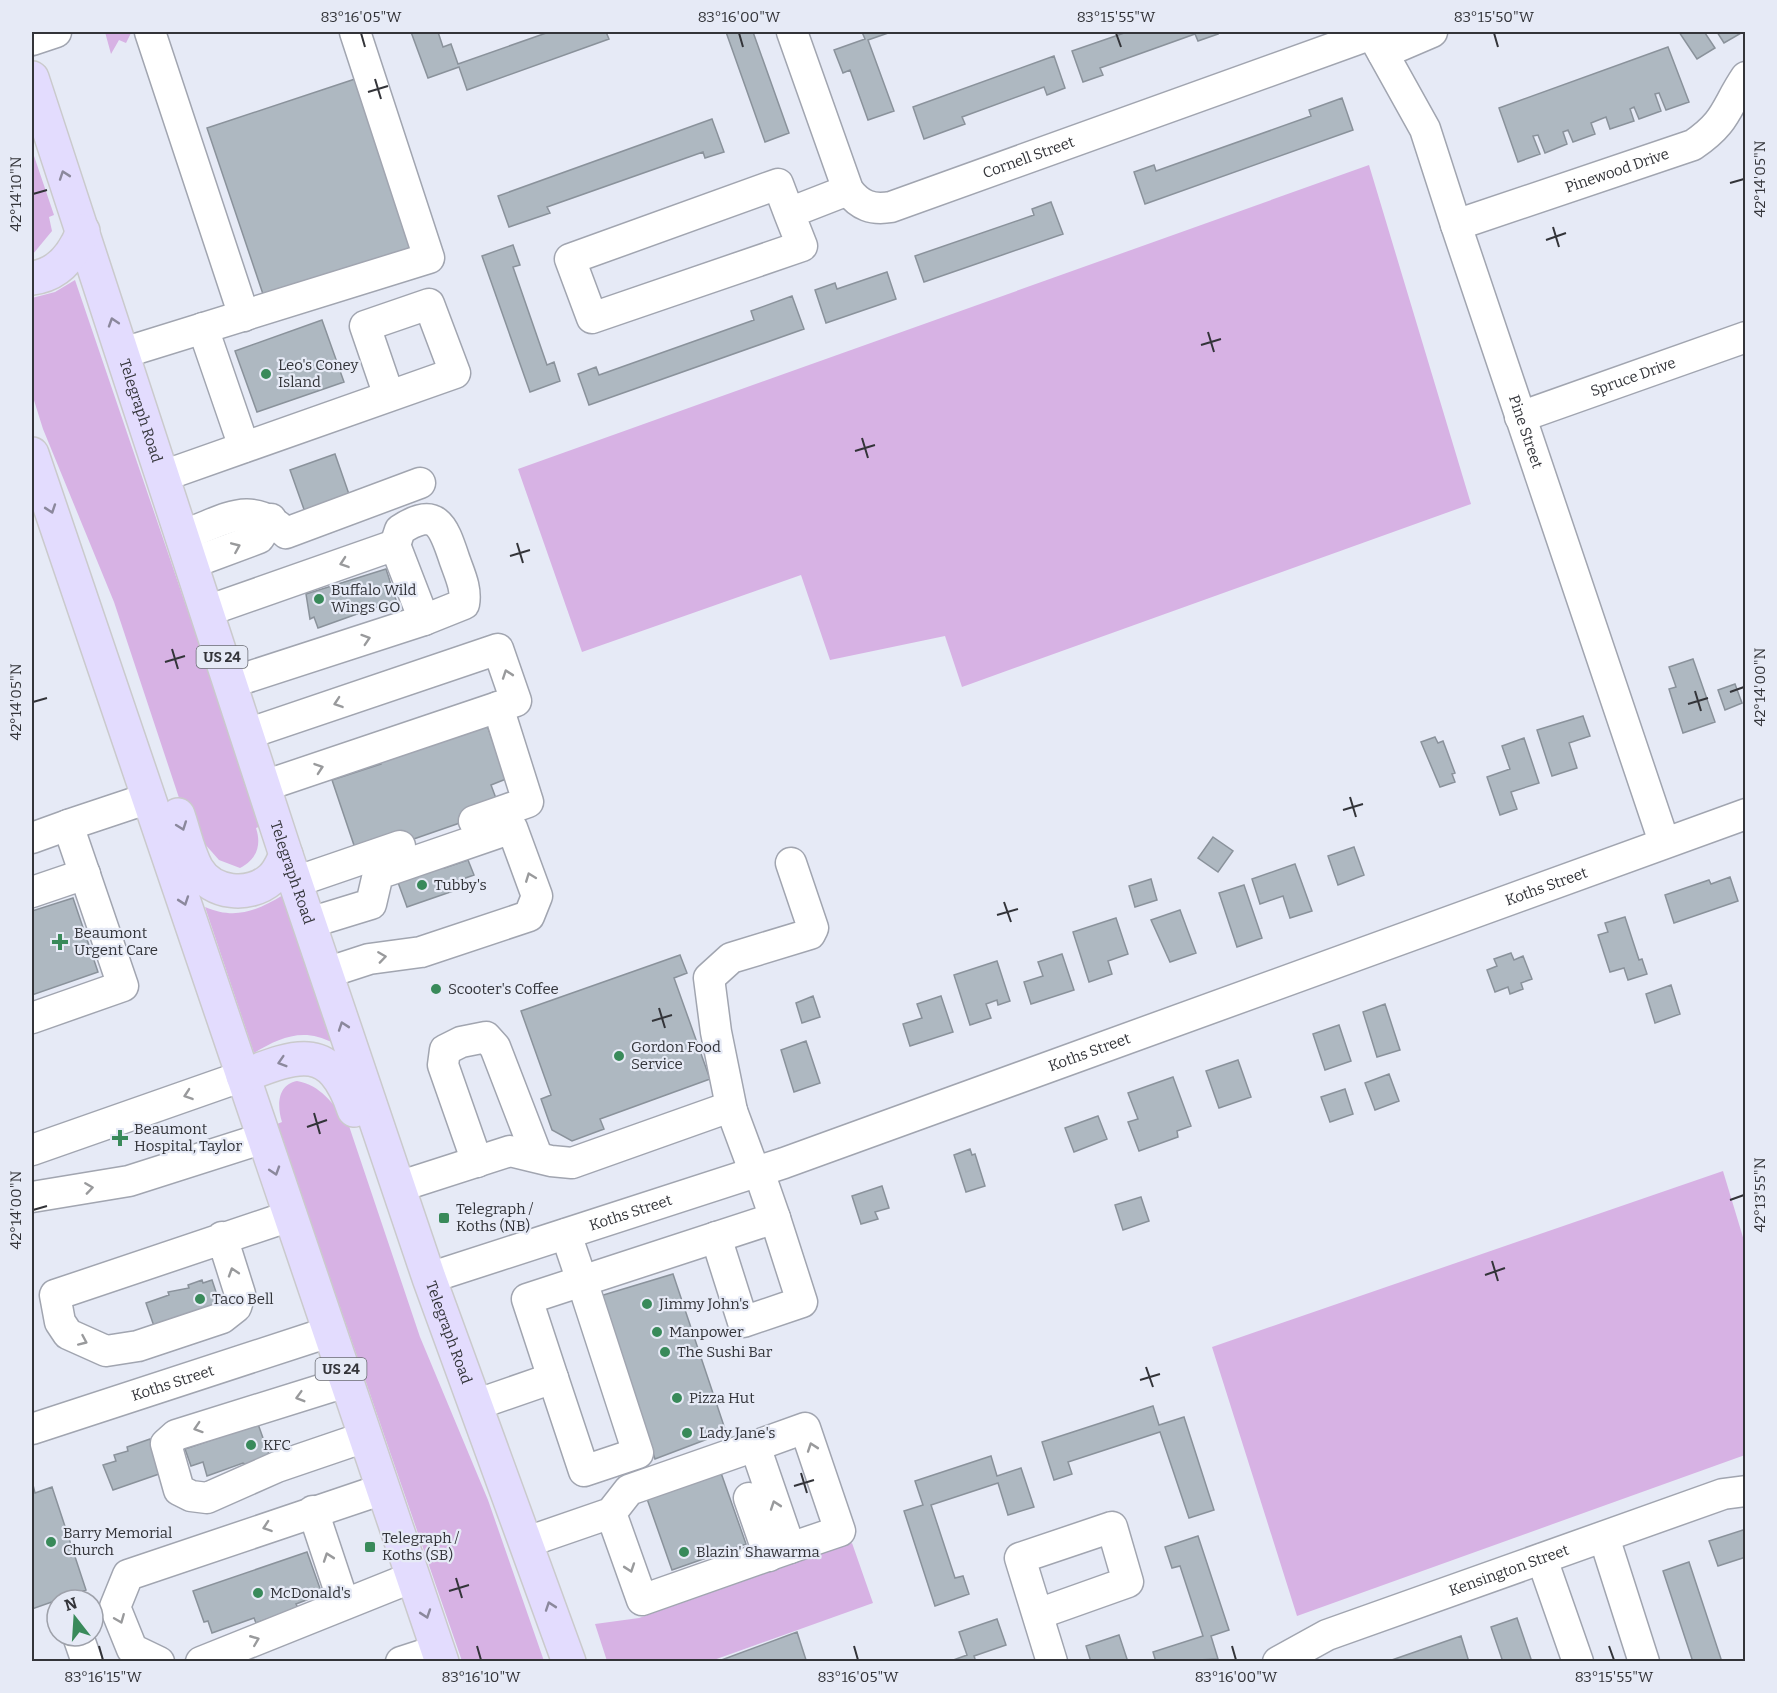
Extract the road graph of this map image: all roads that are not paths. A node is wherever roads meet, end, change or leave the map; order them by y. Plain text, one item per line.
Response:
1 (56, 32) edge
2 (150, 32) edge
3 (356, 32) edge
4 (792, 32) edge
5 (1432, 32) edge
6 (32, 40) edge
7 (1375, 40) edge
8 (1746, 77) edge
9 (32, 78) edge
10 (848, 190) junction
11 (789, 213) junction
12 (1456, 225) junction
13 (83, 231) junction
14 (32, 278) edge
15 (244, 316) junction
16 (203, 328) junction
17 (1746, 337) edge
18 (123, 353) junction
19 (389, 396) dead end
20 (1520, 417) junction
21 (244, 447) junction
22 (32, 454) edge
23 (163, 476) junction
24 (420, 483) dead end
25 (62, 542) junction
26 (395, 545) junction
27 (187, 549) junction
28 (207, 611) junction
29 (424, 620) junction
30 (230, 683) junction
31 (498, 707) junction
32 (247, 734) junction
33 (264, 786) junction
34 (149, 798) junction
35 (1746, 814) edge
36 (68, 825) junction
37 (32, 838) edge
38 (1664, 842) junction
39 (791, 863) dead end
40 (291, 868) junction
41 (85, 874) junction
42 (32, 892) edge
43 (309, 923) junction
44 (326, 974) junction
45 (32, 1018) edge
46 (243, 1076) junction
47 (732, 1111) junction
48 (264, 1138) junction
49 (32, 1150) edge
50 (537, 1156) junction
51 (477, 1162) junction
52 (757, 1172) junction
53 (398, 1187) junction
54 (32, 1197) edge
55 (290, 1216) junction
56 (775, 1218) junction
57 (566, 1234) junction
58 (222, 1237) junction
59 (716, 1237) junction
60 (429, 1278) junction
61 (582, 1281) junction
62 (329, 1332) junction
63 (553, 1378) junction
64 (346, 1382) junction
65 (475, 1405) junction
66 (42, 1427) edge
67 (365, 1437) junction
68 (755, 1446) junction
69 (495, 1458) junction
70 (383, 1489) junction
71 (1746, 1491) edge
72 (749, 1498) dead end
73 (313, 1511) junction
74 (611, 1513) junction
75 (1604, 1537) junction
76 (527, 1542) junction
77 (779, 1552) junction
78 (1542, 1559) junction
79 (413, 1577) junction
80 (344, 1604) junction
81 (1038, 1614) dead end
82 (440, 1656) edge
83 (159, 1662) edge
84 (201, 1662) edge
85 (401, 1662) edge
86 (569, 1662) edge
87 (1052, 1662) edge
88 (1278, 1662) edge
89 (1578, 1662) edge
90 (1644, 1662) edge

1 - 6 street
2 - 15 street
3 - 15 street
4 - 10 street
5 - 7 street, Cornell Street
7 - 10 street, Cornell Street
7 - 12 street, Pine Street
8 - 12 street, Pinewood Drive
13 -> 9 main road, Telegraph Road / US 24
10 - 11 street
11 - 11 street
12 - 20 street, Pine Street
13 - 14 main road
18 -> 13 main road, Telegraph Road / US 24
15 - 16 street
16 - 18 street
16 - 21 street
17 - 20 street, Spruce Drive
18 - 23 main road, Telegraph Road / US 24
19 - 21 street
20 - 38 street, Pine Street
21 - 23 street
22 -> 25 main road, US 24
23 - 27 main road, Telegraph Road / US 24
24 - 27 street
25 - 34 main road, US 24
25 -> 40 main road
26 -> 28 street
26 - 29 street
26 - 29 street
27 - 28 main road, Telegraph Road / US 24
28 - 30 main road, Telegraph Road / US 24
30 -> 29 street
30 - 32 main road, Telegraph Road / US 24
31 -> 32 street
33 -> 31 street
31 - 40 street
32 - 33 main road, Telegraph Road / US 24
33 - 40 main road, Telegraph Road / US 24
34 - 36 street
34 -> 46 main road, US 24
35 - 38 street, Koths Street
36 - 37 street
36 - 41 street
38 - 52 street, Koths Street
39 - 47 street
40 - 43 main road, Telegraph Road / US 24
41 - 42 street
41 - 45 street
43 - 44 main road, Telegraph Road / US 24
44 -> 43 street
53 -> 44 main road, Telegraph Road / US 24
46 - 48 main road, US 24
46 -> 49 street
69 -> 46 main road
47 - 50 street
47 - 52 street
54 -> 48 street
48 -> 55 main road, US 24
50 - 51 street
50 - 51 street
51 - 53 street
52 - 56 street
52 - 57 street, Koths Street
53 - 60 main road, Telegraph Road / US 24
55 - 58 street
55 - 62 main road, US 24
56 - 59 street
56 - 59 street
57 - 60 street, Koths Street
57 - 61 street
58 -> 58 street
59 - 61 street
60 - 65 main road, Telegraph Road / US 24
61 - 63 street
61 - 63 street
62 - 64 main road, US 24
62 - 66 street, Koths Street
63 - 65 street
64 - 67 main road, US 24
64 -> 67 street
65 - 69 main road, Telegraph Road / US 24
67 - 70 main road, US 24
68 - 74 street
77 -> 68 street
77 -> 68 street
69 - 76 main road, Telegraph Road / US 24
70 - 73 street
70 - 79 main road, US 24
71 - 75 street, Kensington Street
72 - 77 street
80 -> 73 street
73 -> 83 street
74 - 76 street
74 -> 77 street
75 - 78 street, Kensington Street
75 - 90 street
86 -> 76 main road, Telegraph Road / US 24
78 - 88 street, Kensington Street
78 - 89 street
79 - 80 street
79 -> 82 main road, US 24
84 -> 80 street
81 - 87 street
82 - 85 street

